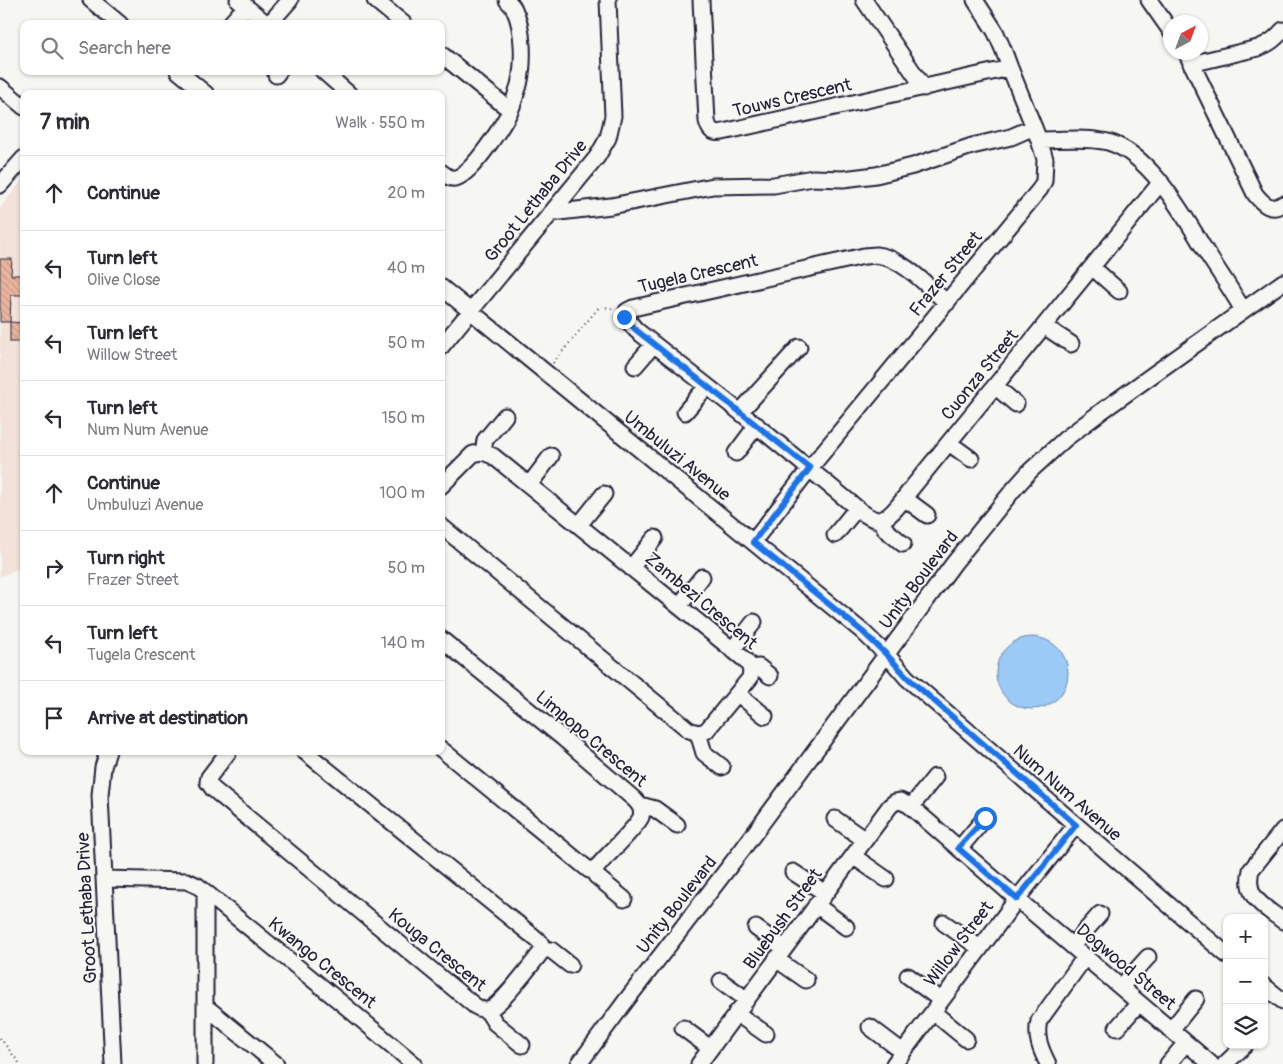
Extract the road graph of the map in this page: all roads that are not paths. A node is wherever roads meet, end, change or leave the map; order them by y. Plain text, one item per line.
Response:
1 (91, 0) edge
2 (290, 0) edge
3 (375, 0) edge
4 (507, 0) edge
5 (608, 0) edge
6 (701, 0) edge
7 (864, 0) edge
8 (975, 0) edge
9 (1150, 0) edge
10 (242, 3) edge
11 (115, 20) edge
12 (232, 20) edge
13 (263, 20) edge
14 (272, 20) edge
15 (399, 20) edge
16 (1163, 20) edge
17 (1283, 30) edge
18 (1208, 55) edge
19 (445, 57) edge
20 (1189, 60) edge
21 (1010, 68) junction
22 (183, 75) edge
23 (327, 75) edge
24 (0, 87) edge
25 (924, 88) junction
26 (201, 90) edge
27 (343, 90) edge
28 (20, 104) edge
29 (510, 110) junction
30 (1036, 134) junction
31 (20, 162) edge
32 (445, 174) edge
33 (1161, 182) junction
34 (0, 185) edge
35 (1283, 204) edge
36 (551, 212) junction
37 (1092, 267) junction
38 (1283, 282) edge
39 (445, 290) edge
40 (1119, 291) dead end
41 (947, 303) junction
42 (1244, 310) junction
43 (471, 311) junction
44 (1044, 326) junction
45 (445, 341) edge
46 (654, 344) junction
47 (1071, 344) dead end
48 (799, 347) dead end
49 (635, 366) dead end
50 (707, 386) junction
51 (995, 386) junction
52 (1016, 404) dead end
53 (685, 412) dead end
54 (740, 412) junction
55 (505, 416) dead end
56 (757, 425) junction
57 (949, 443) junction
58 (483, 452) junction
59 (736, 453) dead end
60 (552, 456) dead end
61 (971, 459) dead end
62 (810, 468) junction
63 (445, 482) edge
64 (529, 485) junction
65 (604, 494) dead end
66 (904, 498) junction
67 (857, 508) junction
68 (927, 515) dead end
69 (882, 519) junction
70 (579, 525) junction
71 (445, 529) edge
72 (835, 536) dead end
73 (655, 538) dead end
74 (753, 542) junction
75 (903, 544) dead end
76 (631, 568) junction
77 (702, 577) dead end
78 (679, 606) junction
79 (754, 622) dead end
80 (445, 642) edge
81 (732, 650) junction
82 (887, 655) junction
83 (751, 668) junction
84 (770, 676) dead end
85 (738, 694) junction
86 (765, 716) dead end
87 (698, 733) junction
88 (445, 752) edge
89 (107, 755) edge
90 (226, 755) edge
91 (309, 755) edge
92 (722, 767) dead end
93 (935, 777) dead end
94 (905, 804) junction
95 (640, 805) junction
96 (985, 818) dead end
97 (835, 819) dead end
98 (677, 825) dead end
99 (1076, 825) junction
100 (1283, 830) edge
101 (865, 840) junction
102 (958, 848) junction
103 (853, 856) junction
104 (594, 869) junction
105 (793, 872) dead end
106 (104, 879) junction
107 (886, 879) dead end
108 (205, 892) junction
109 (624, 899) dead end
110 (821, 899) junction
111 (1017, 899) junction
112 (1100, 914) dead end
113 (1283, 921) edge
114 (944, 923) dead end
115 (846, 927) dead end
116 (756, 928) dead end
117 (1072, 946) junction
118 (980, 948) junction
119 (542, 949) junction
120 (1223, 952) edge
121 (780, 954) junction
122 (1085, 957) junction
123 (1148, 957) dead end
124 (570, 965) dead end
125 (908, 976) dead end
126 (806, 980) dead end
127 (721, 981) dead end
128 (1121, 987) junction
129 (1268, 989) edge
130 (746, 999) junction
131 (1196, 999) dead end
132 (1283, 1001) edge
133 (1139, 1003) junction
134 (205, 1006) junction
135 (937, 1006) junction
136 (488, 1010) junction
137 (736, 1013) junction
138 (870, 1027) dead end
139 (683, 1028) dead end
140 (1117, 1028) dead end
141 (1171, 1030) junction
142 (766, 1034) dead end
143 (966, 1039) dead end
144 (1186, 1043) junction
145 (522, 1045) dead end
146 (710, 1048) junction
147 (1241, 1049) edge
148 (898, 1058) edge
149 (113, 1064) edge
150 (205, 1064) edge
151 (276, 1064) edge
152 (414, 1064) edge
153 (579, 1064) edge
154 (699, 1064) edge
155 (1048, 1064) edge
156 (1168, 1064) edge
157 (1211, 1064) edge
158 (1225, 1064) edge

1 - 11 street
2 - 14 street
3 - 15 street
4 - 29 street
5 - 36 street, Groot Lethaba Drive
6 - 25 street, Touws Crescent
7 - 25 street
8 - 21 street, Frazer Street
9 - 16 street
10 - 12 street
10 - 13 street
17 - 18 street
19 - 29 street
20 - 35 street
21 - 25 street, Touws Crescent
21 - 30 street, Frazer Street
22 - 26 street
23 - 27 street
24 - 28 street
29 - 32 street
30 - 33 street
30 - 36 street
30 - 41 street, Frazer Street
31 - 34 street
33 - 37 street, Cuonza Street
33 - 42 street
36 - 43 street, Groot Lethaba Drive
37 - 40 street
37 - 44 street, Cuonza Street
38 - 42 street, Unity Boulevard
39 - 43 street, Umbuluzi Avenue
41 - 46 street, Tugela Crescent
41 - 62 street, Frazer Street
42 - 82 street, Unity Boulevard
43 - 45 street, Groot Lethaba Drive
43 - 74 street, Umbuluzi Avenue
44 - 47 street
44 - 51 street, Cuonza Street
46 - 49 street
46 - 50 street, Tugela Crescent
48 - 54 street
50 - 53 street
50 - 54 street, Tugela Crescent
51 - 52 street
51 - 57 street, Cuonza Street
54 - 56 street, Tugela Crescent
55 - 58 street
56 - 59 street
56 - 62 street, Tugela Crescent
57 - 61 street
57 - 66 street, Cuonza Street
58 - 63 street
58 - 64 street, Zambezi Crescent
60 - 64 street
62 - 67 street
62 - 74 street, Frazer Street
64 - 70 street, Zambezi Crescent
65 - 70 street
66 - 68 street
66 - 69 street, Cuonza Street
67 - 69 street
67 - 72 street
69 - 75 street
70 - 76 street, Zambezi Crescent
71 - 87 street
73 - 76 street
74 - 82 street, Umbuluzi Avenue
76 - 78 street, Zambezi Crescent
77 - 78 street
78 - 81 street, Zambezi Crescent
79 - 81 street
80 - 95 street, Limpopo Crescent
81 - 83 street, Zambezi Crescent
82 - 99 street, Num Num Avenue
82 - 153 street, Unity Boulevard
83 - 84 street
83 - 85 street, Zambezi Crescent
85 - 86 street
85 - 87 street, Zambezi Crescent
87 - 92 street
88 - 104 street
89 - 106 street, Groot Lethaba Drive
90 - 136 street, Kouga Crescent
91 - 119 street
93 - 94 street, Bluebush Street
94 - 101 street, Bluebush Street
94 - 102 street, Dogwood Street
95 - 98 street
95 - 104 street, Limpopo Crescent
96 - 102 street
97 - 101 street
99 - 111 street, Willow Street
99 - 120 street, Num Num Avenue
100 - 113 street
101 - 103 street, Bluebush Street
102 - 111 street, Dogwood Street
103 - 107 street
103 - 110 street, Bluebush Street
104 - 109 street
105 - 110 street
106 - 108 street, Kwango Crescent
106 - 149 street, Groot Lethaba Drive
108 - 134 street
108 - 152 street, Kwango Crescent
110 - 115 street
110 - 121 street, Bluebush Street
111 - 117 street, Dogwood Street
111 - 118 street, Willow Street
112 - 117 street
114 - 118 street
116 - 121 street
117 - 122 street, Dogwood Street
118 - 135 street, Willow Street
119 - 124 street
119 - 136 street, Kouga Crescent
121 - 126 street
121 - 130 street, Bluebush Street
122 - 128 street, Dogwood Street
122 - 155 street
123 - 128 street
125 - 135 street
127 - 130 street
128 - 133 street, Dogwood Street
129 - 132 street
130 - 137 street, Bluebush Street
131 - 141 street
133 - 140 street
133 - 141 street, Dogwood Street
134 - 150 street
134 - 151 street
135 - 143 street
135 - 148 street, Willow Street
136 - 145 street
137 - 142 street
137 - 146 street, Bluebush Street
138 - 148 street
139 - 146 street
141 - 144 street, Dogwood Street
144 - 156 street
144 - 157 street, Dogwood Street
146 - 154 street, Bluebush Street
147 - 158 street

